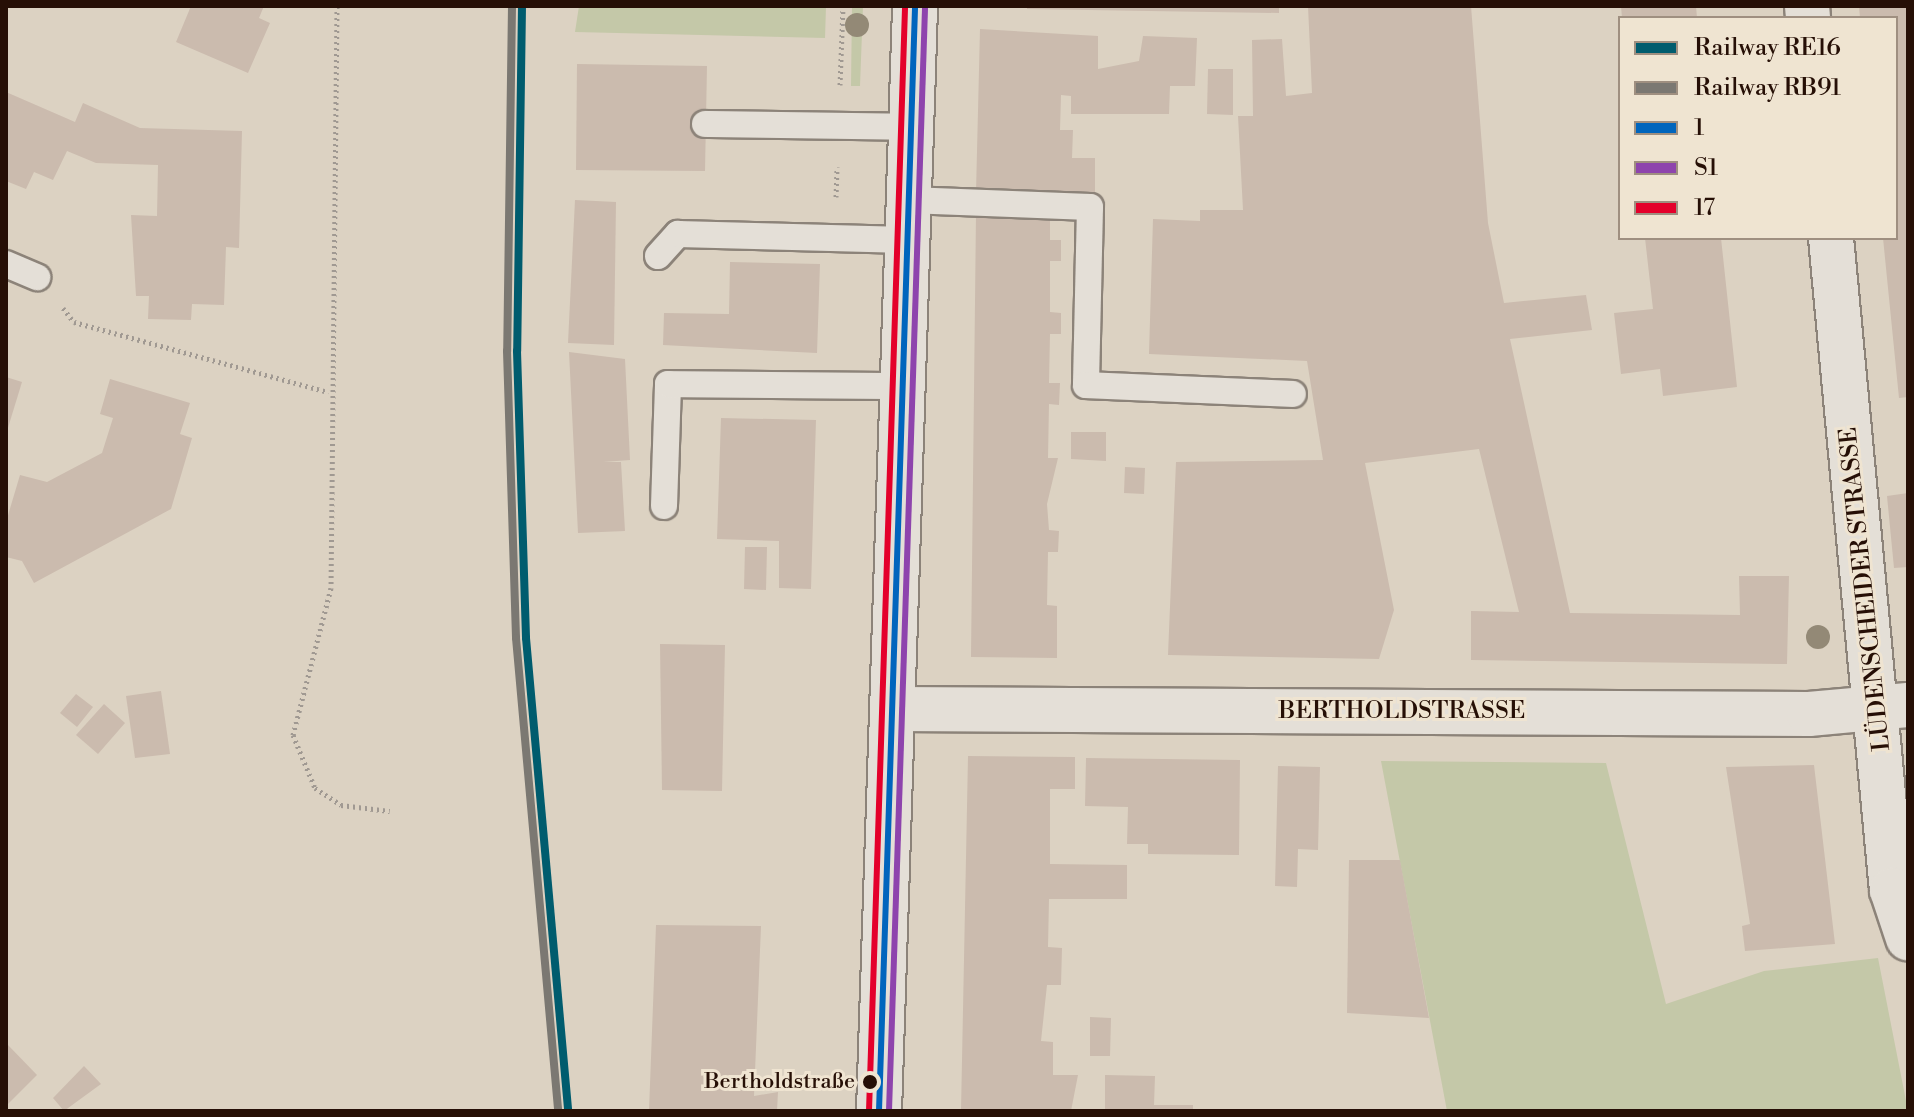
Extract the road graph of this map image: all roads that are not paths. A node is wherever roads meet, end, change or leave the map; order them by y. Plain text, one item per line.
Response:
1 (915, 6) edge
2 (705, 124) dead end
3 (910, 127) junction
4 (908, 220) junction
5 (1831, 240) edge
6 (658, 256) dead end
7 (6, 264) edge
8 (37, 277) road end
9 (904, 386) junction
10 (1293, 394) dead end
11 (664, 506) dead end
12 (1893, 707) edge
13 (895, 709) junction
14 (1908, 938) edge
15 (879, 1111) edge

1 - 3 street
2 - 3 lane
3 - 4 street
4 - 6 lane
4 - 9 street
4 - 10 lane
5 - 12 street, LÜDENSCHEIDER STRASSE
7 - 8 lane
9 - 11 lane
9 - 13 street
12 - 13 street, BERTHOLDSTRASSE
12 - 14 street, LÜDENSCHEIDER STRASSE
13 - 15 street

